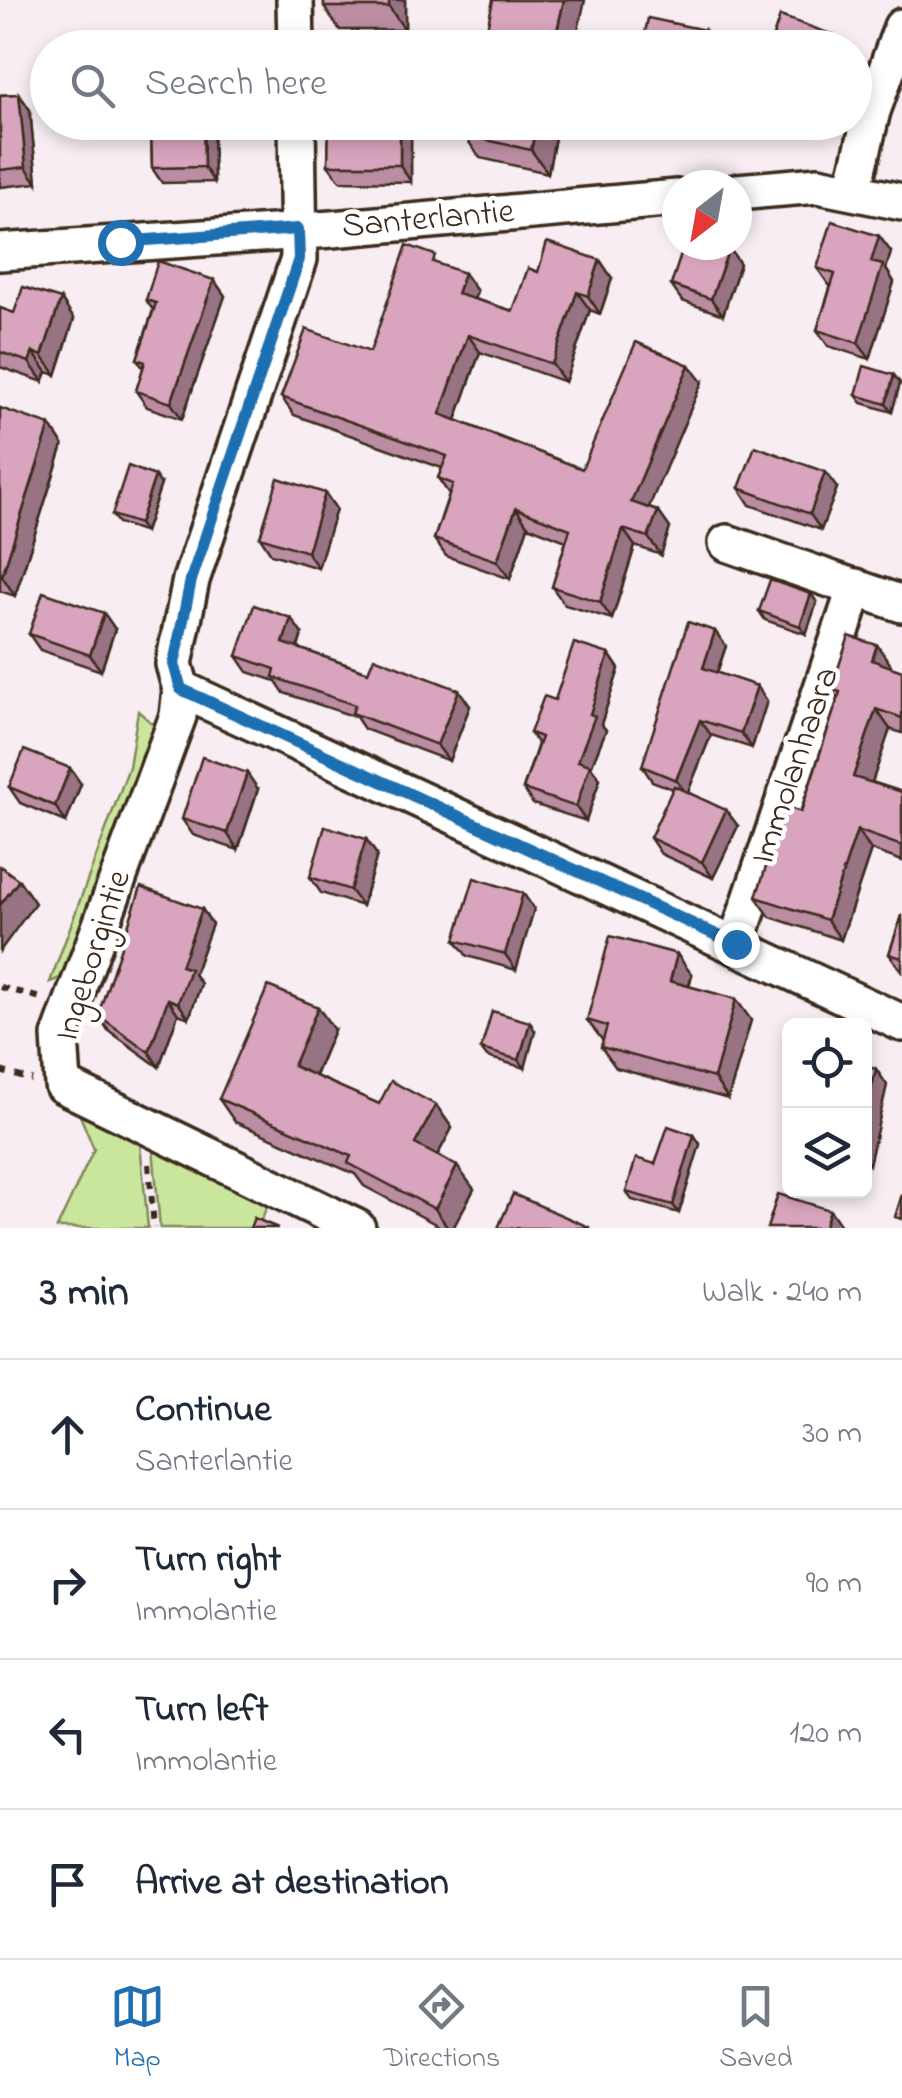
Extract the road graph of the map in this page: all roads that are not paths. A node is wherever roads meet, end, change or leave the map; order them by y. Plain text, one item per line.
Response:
1 (296, 0) edge
2 (902, 27) edge
3 (296, 30) edge
4 (872, 111) edge
5 (297, 140) edge
6 (865, 140) edge
7 (752, 191) edge
8 (853, 192) junction
9 (662, 199) edge
10 (902, 202) edge
11 (298, 229) junction
12 (0, 252) edge
13 (727, 544) dead end
14 (856, 587) junction
15 (902, 604) edge
16 (181, 689) junction
17 (736, 944) junction
18 (902, 1024) edge
19 (357, 1228) edge

1 - 3 street
2 - 4 street
5 - 11 street
6 - 8 street
7 - 8 street
8 - 10 street
9 - 11 street, Santerlantie
11 - 12 street, Santerlantie
11 - 16 street
13 - 14 street
14 - 15 street
14 - 17 street, Immolanhaara
16 - 17 street
16 - 19 street, Ingeborgintie
17 - 18 street

